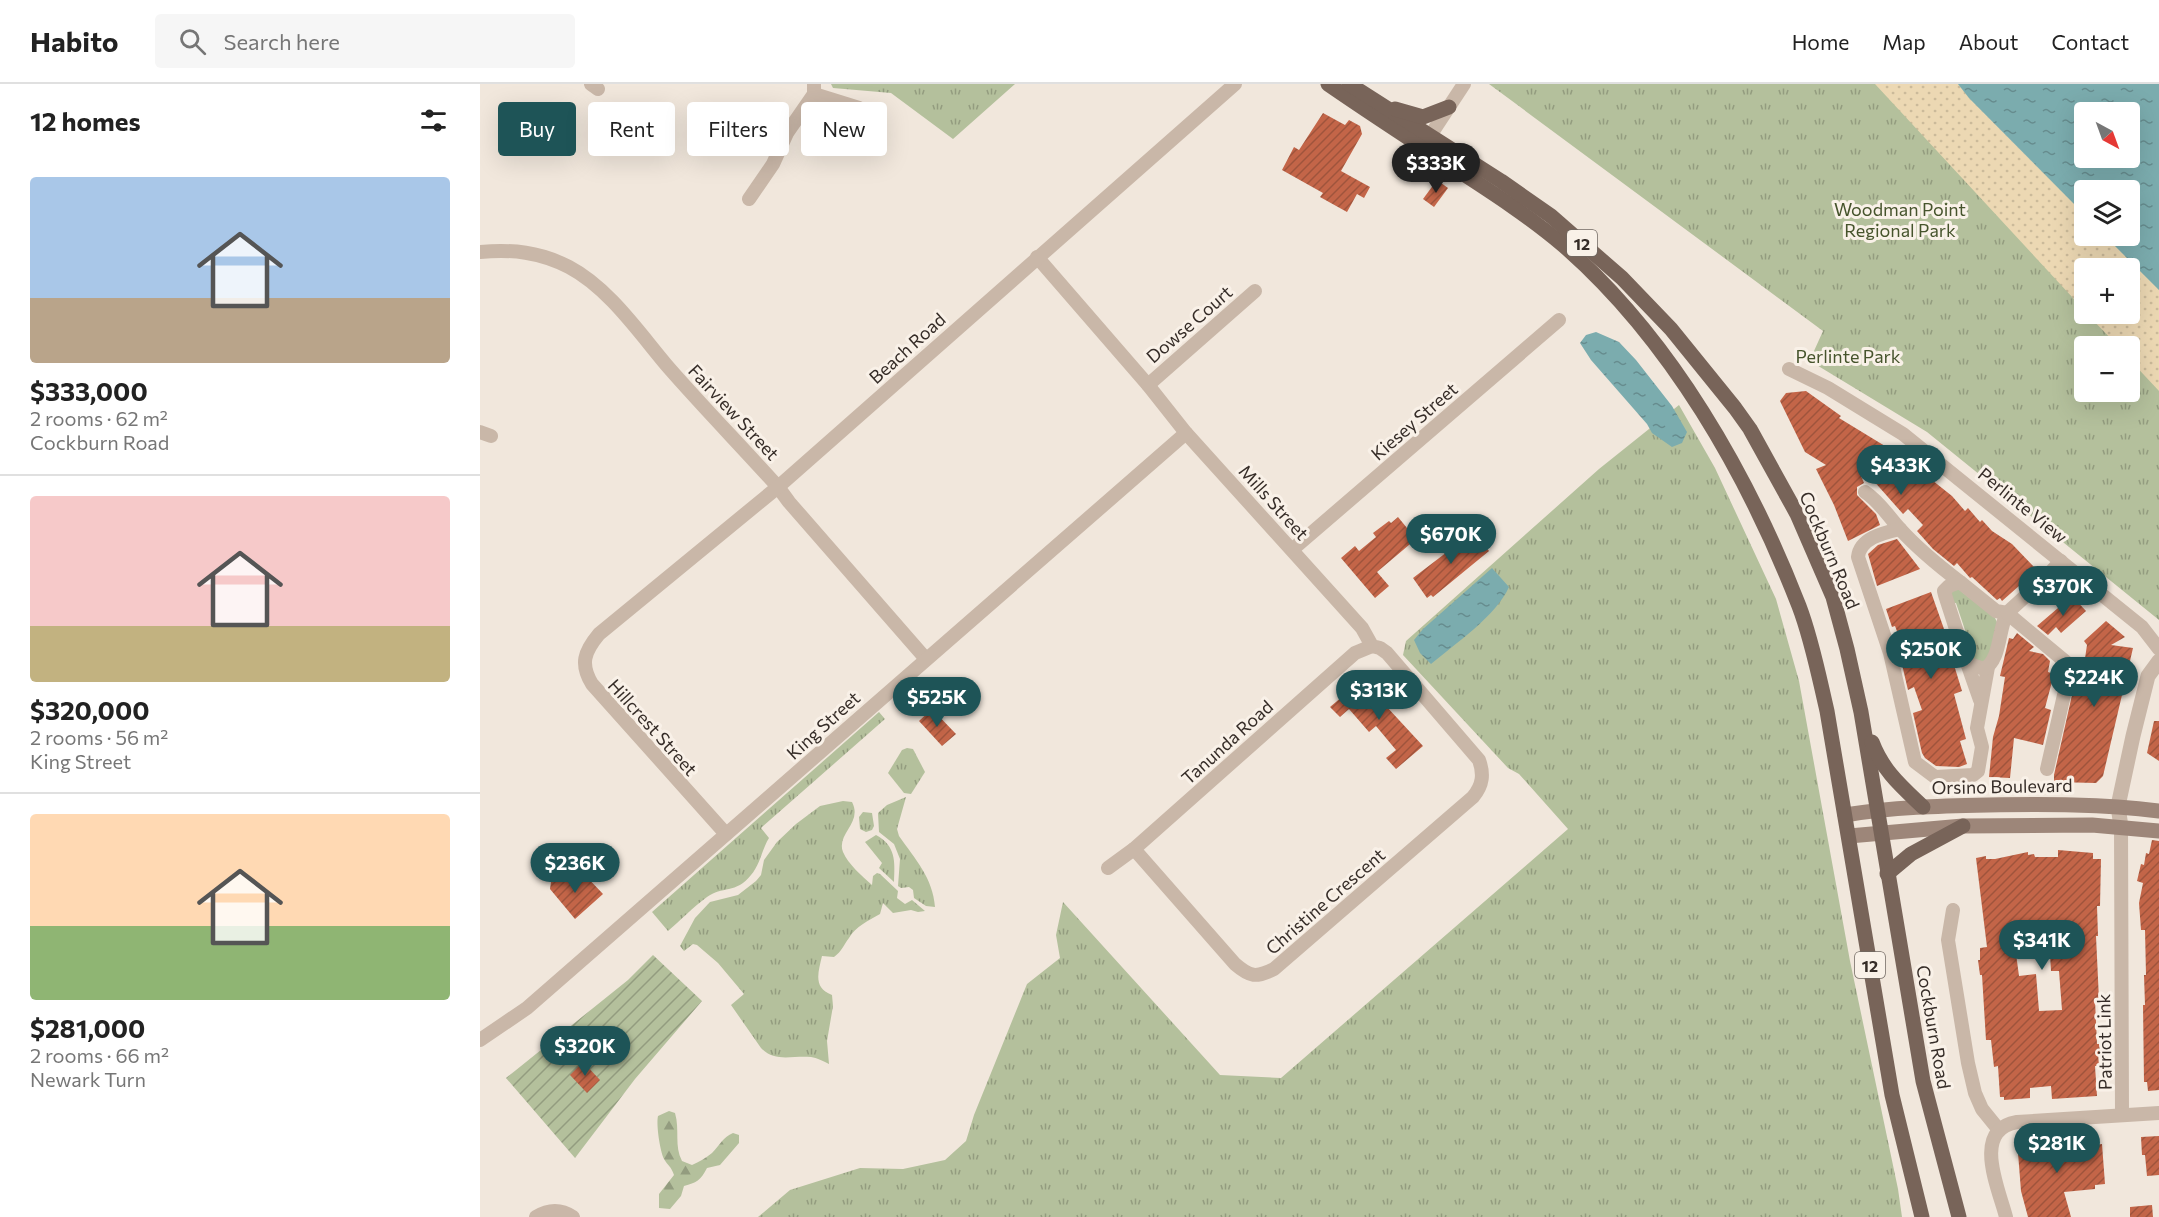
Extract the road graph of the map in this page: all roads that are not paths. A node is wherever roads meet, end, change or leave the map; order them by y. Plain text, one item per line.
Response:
1 (1235, 84) edge
2 (1328, 84) edge
3 (1349, 84) edge
4 (1464, 84) edge
5 (814, 89) edge
6 (845, 102) edge
7 (1381, 105) junction
8 (1449, 107) junction
9 (1425, 141) junction
10 (749, 200) dead end
11 (480, 252) edge
12 (1037, 257) junction
13 (1255, 291) dead end
14 (1559, 320) dead end
15 (1789, 369) dead end
16 (1148, 384) junction
17 (1186, 433) junction
18 (778, 487) junction
19 (1865, 492) dead end
20 (1900, 529) junction
21 (1293, 549) junction
22 (1929, 558) junction
23 (2061, 561) junction
24 (1960, 582) junction
25 (1944, 591) junction
26 (2007, 613) junction
27 (599, 634) joint
28 (1372, 646) junction
29 (2159, 648) edge
30 (926, 659) junction
31 (2159, 661) edge
32 (1967, 663) junction
33 (1988, 667) junction
34 (1981, 702) junction
35 (1861, 712) junction
36 (2047, 769) dead end
37 (1483, 770) joint
38 (2118, 806) junction
39 (1923, 807) junction
40 (1877, 810) junction
41 (2159, 811) edge
42 (1845, 815) junction
43 (1962, 826) junction
44 (2121, 826) junction
45 (2159, 831) edge
46 (1880, 832) junction
47 (726, 834) junction
48 (1849, 836) junction
49 (1134, 849) junction
50 (1108, 868) dead end
51 (1887, 874) junction
52 (1953, 910) dead end
53 (480, 1040) edge
54 (2159, 1113) edge
55 (2122, 1114) junction
56 (1999, 1130) junction
57 (536, 1217) edge
58 (573, 1217) edge
59 (1922, 1217) edge
60 (1959, 1217) edge
61 (2006, 1217) edge

1 - 12 street, Beach Road
2 - 9 main road, Cockburn Road / 12
3 - 7 main road, Cockburn Road / 12
4 - 8 street
5 - 6 street
5 - 10 street
7 - 8 main road
7 - 9 main road, Cockburn Road / 12
8 - 9 street
9 - 35 main road, Cockburn Road / 12
9 - 42 main road, Cockburn Road / 12
11 - 18 street, Fairview Street
12 - 16 street, Mills Street
12 - 18 street, Beach Road
13 - 16 street, Dowse Court
14 - 21 street, Kiesey Street
15 - 23 street, Perlinte View
16 - 17 street, Mills Street
17 - 21 street, Mills Street
17 - 30 street, King Street
18 - 27 street, Beach Road
18 - 30 street, Fairview Street
19 - 20 street
20 - 22 street
20 - 34 street
21 - 28 street, Mills Street
22 - 24 street
22 - 25 street
23 - 26 street
23 - 29 street, Perlinte View
24 - 25 street
24 - 26 street
25 - 32 street
26 - 33 street
26 - 36 street
27 - 47 street, Hillcrest Street
28 - 37 street, Mills Street
28 - 49 street, Tanunda Road
30 - 47 street, King Street
31 - 38 street
32 - 33 street
32 - 34 street
33 - 34 street
35 - 39 main road
35 - 40 main road, Cockburn Road / 12
37 - 49 street, Christine Crescent
38 - 39 main road, Orsino Boulevard
38 - 41 main road, Orsino Boulevard
38 - 44 street
39 - 40 main road, Orsino Boulevard
40 - 42 main road, Orsino Boulevard
40 - 46 main road, Cockburn Road / 12
42 - 48 main road, Cockburn Road / 12
43 - 44 main road
43 - 46 main road
43 - 51 main road
44 - 45 main road
44 - 55 street, Patriot Link
46 - 48 main road
46 - 51 main road, Cockburn Road / 12
47 - 53 street, King Street
48 - 59 main road, Cockburn Road / 12
49 - 50 street, Tanunda Road
51 - 60 main road, Cockburn Road / 12
52 - 56 street
54 - 55 street
55 - 56 street
56 - 61 street
57 - 58 street

